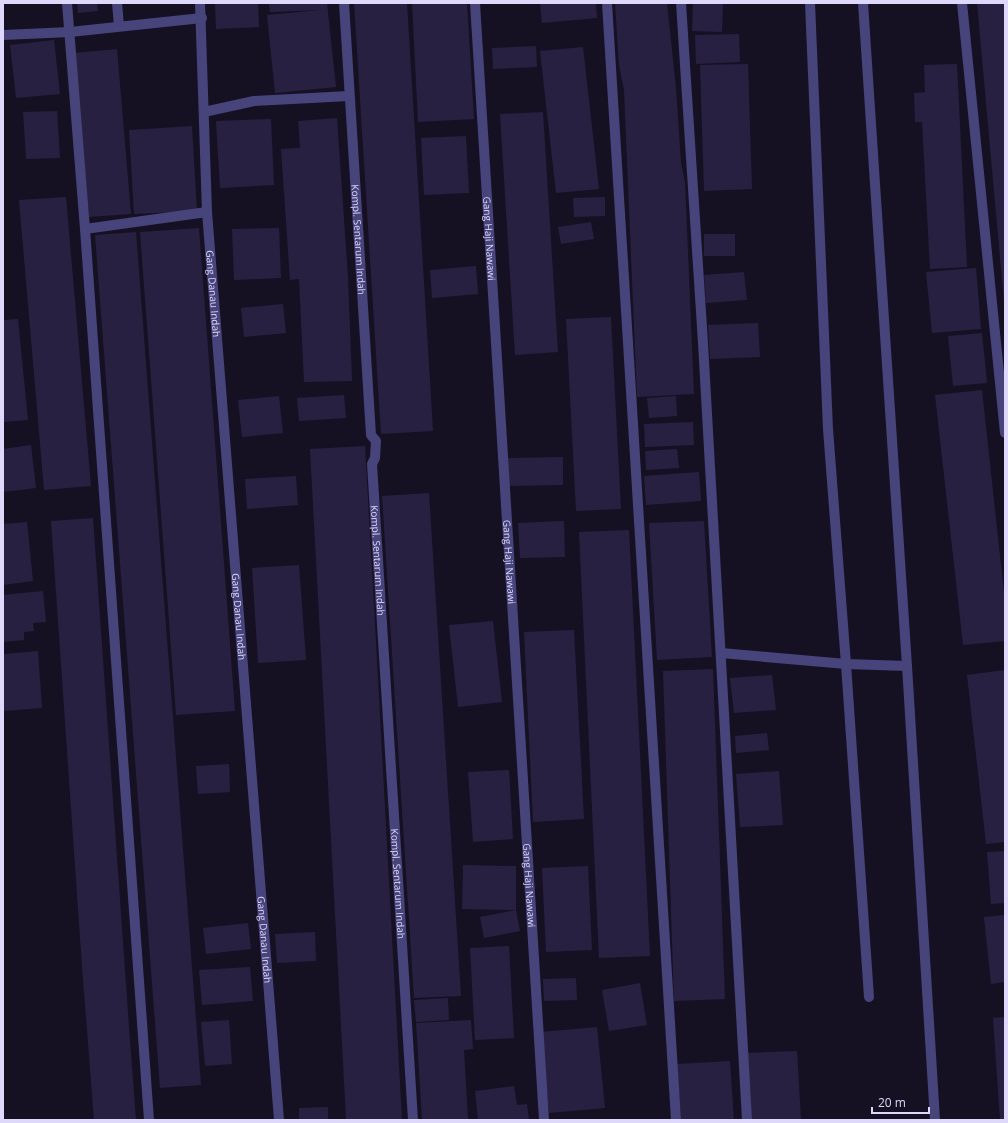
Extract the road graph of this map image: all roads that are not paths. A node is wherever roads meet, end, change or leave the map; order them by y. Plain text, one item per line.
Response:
1 (67, 3) edge
2 (117, 3) edge
3 (200, 3) edge
4 (344, 3) edge
5 (475, 3) edge
6 (607, 3) edge
7 (681, 3) edge
8 (810, 3) edge
9 (863, 3) edge
10 (962, 3) edge
11 (202, 18) junction
12 (119, 26) junction
13 (70, 32) junction
14 (3, 35) edge
15 (350, 96) junction
16 (204, 112) junction
17 (207, 212) junction
18 (85, 229) junction
19 (1005, 433) edge
20 (721, 653) junction
21 (846, 664) junction
22 (907, 666) junction
23 (869, 997) dead end
24 (149, 1120) edge
25 (279, 1120) edge
26 (413, 1120) edge
27 (544, 1120) edge
28 (676, 1120) edge
29 (746, 1120) edge
30 (935, 1120) edge

1 - 13 street
2 - 12 street
3 - 11 street, Gang Danau Indah
4 - 15 street, Kompl. Sentarum Indah
5 - 27 street, Gang Haji Nawawi
6 - 28 street
7 - 20 street
8 - 21 street
9 - 22 street
10 - 19 street
11 - 12 street
11 - 16 street, Gang Danau Indah
12 - 13 street
13 - 14 street
13 - 18 street
15 - 16 street
15 - 26 street, Kompl. Sentarum Indah
16 - 17 street, Gang Danau Indah
17 - 18 street
17 - 25 street, Gang Danau Indah
18 - 24 street
20 - 21 street
20 - 29 street
21 - 22 street
21 - 23 street
22 - 30 street

